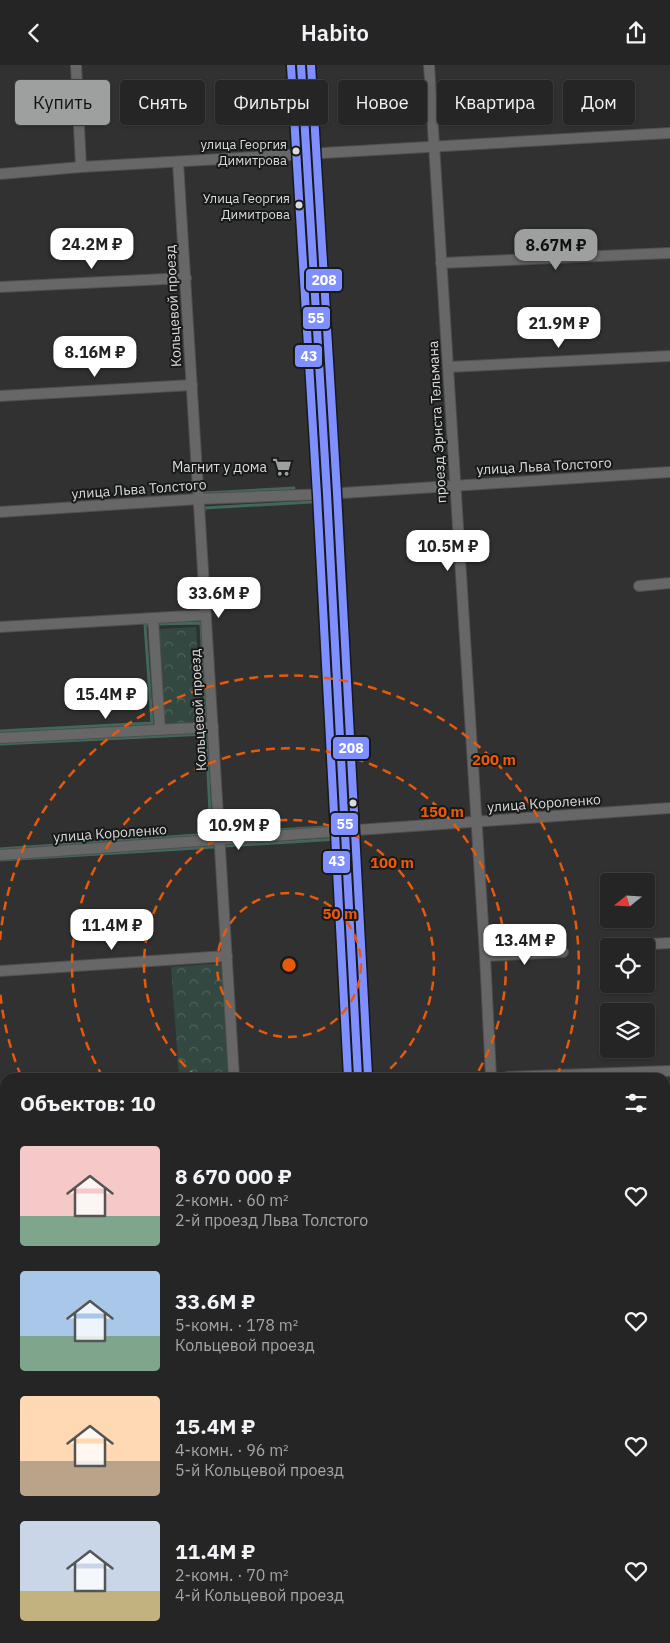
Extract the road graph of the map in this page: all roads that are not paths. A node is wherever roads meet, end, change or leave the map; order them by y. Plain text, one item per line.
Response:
1 (76, 65) edge
2 (301, 65) edge
3 (429, 65) edge
4 (670, 133) edge
5 (435, 147) junction
6 (306, 155) junction
7 (178, 162) junction
8 (80, 167) junction
9 (0, 174) edge
10 (670, 253) edge
11 (441, 263) junction
12 (186, 278) junction
13 (0, 287) edge
14 (670, 357) edge
15 (448, 367) junction
16 (192, 385) junction
17 (0, 396) edge
18 (670, 472) edge
19 (454, 485) junction
20 (327, 494) junction
21 (199, 499) junction
22 (0, 512) edge
23 (670, 583) edge
24 (640, 586) dead end
25 (206, 615) junction
26 (153, 618) junction
27 (0, 627) edge
28 (213, 727) junction
29 (160, 730) junction
30 (0, 738) edge
31 (670, 808) edge
32 (476, 822) junction
33 (344, 831) junction
34 (219, 840) junction
35 (0, 855) edge
36 (670, 943) edge
37 (655, 944) edge
38 (563, 952) dead end
39 (227, 956) junction
40 (485, 956) junction
41 (0, 971) edge
42 (670, 1071) edge
43 (234, 1073) edge
44 (358, 1073) edge
45 (491, 1073) edge
46 (616, 1073) edge

1 - 8 street
2 - 6 main road
3 - 5 street, проезд Эрнста Тельмана
4 - 5 street
5 - 6 street
5 - 11 street, проезд Эрнста Тельмана
6 - 7 street
6 - 20 main road
7 - 8 street
7 - 12 street, Кольцевой проезд
8 - 9 street
10 - 11 street
11 - 15 street, проезд Эрнста Тельмана
12 - 13 street
12 - 16 street, Кольцевой проезд
14 - 15 street
15 - 19 street, проезд Эрнста Тельмана
16 - 17 street
16 - 21 street, Кольцевой проезд
18 - 19 street, улица Льва Толстого
19 - 20 street, улица Льва Толстого
19 - 32 street, проезд Эрнста Тельмана
20 - 21 street, улица Льва Толстого
20 - 33 main road
21 - 22 street, улица Льва Толстого
21 - 25 street, Кольцевой проезд
23 - 24 street
25 - 26 street
25 - 28 street, Кольцевой проезд
26 - 27 street
26 - 29 street
28 - 29 street
28 - 34 street, Кольцевой проезд
29 - 30 street
31 - 32 street, улица Короленко
32 - 33 street, улица Короленко
32 - 40 street, проезд Эрнста Тельмана
33 - 34 street, улица Короленко
33 - 44 main road
34 - 35 street, улица Короленко
34 - 39 street, Кольцевой проезд
36 - 37 street
38 - 40 street
39 - 41 street
39 - 43 street, Кольцевой проезд
40 - 45 street, проезд Эрнста Тельмана
42 - 46 street

